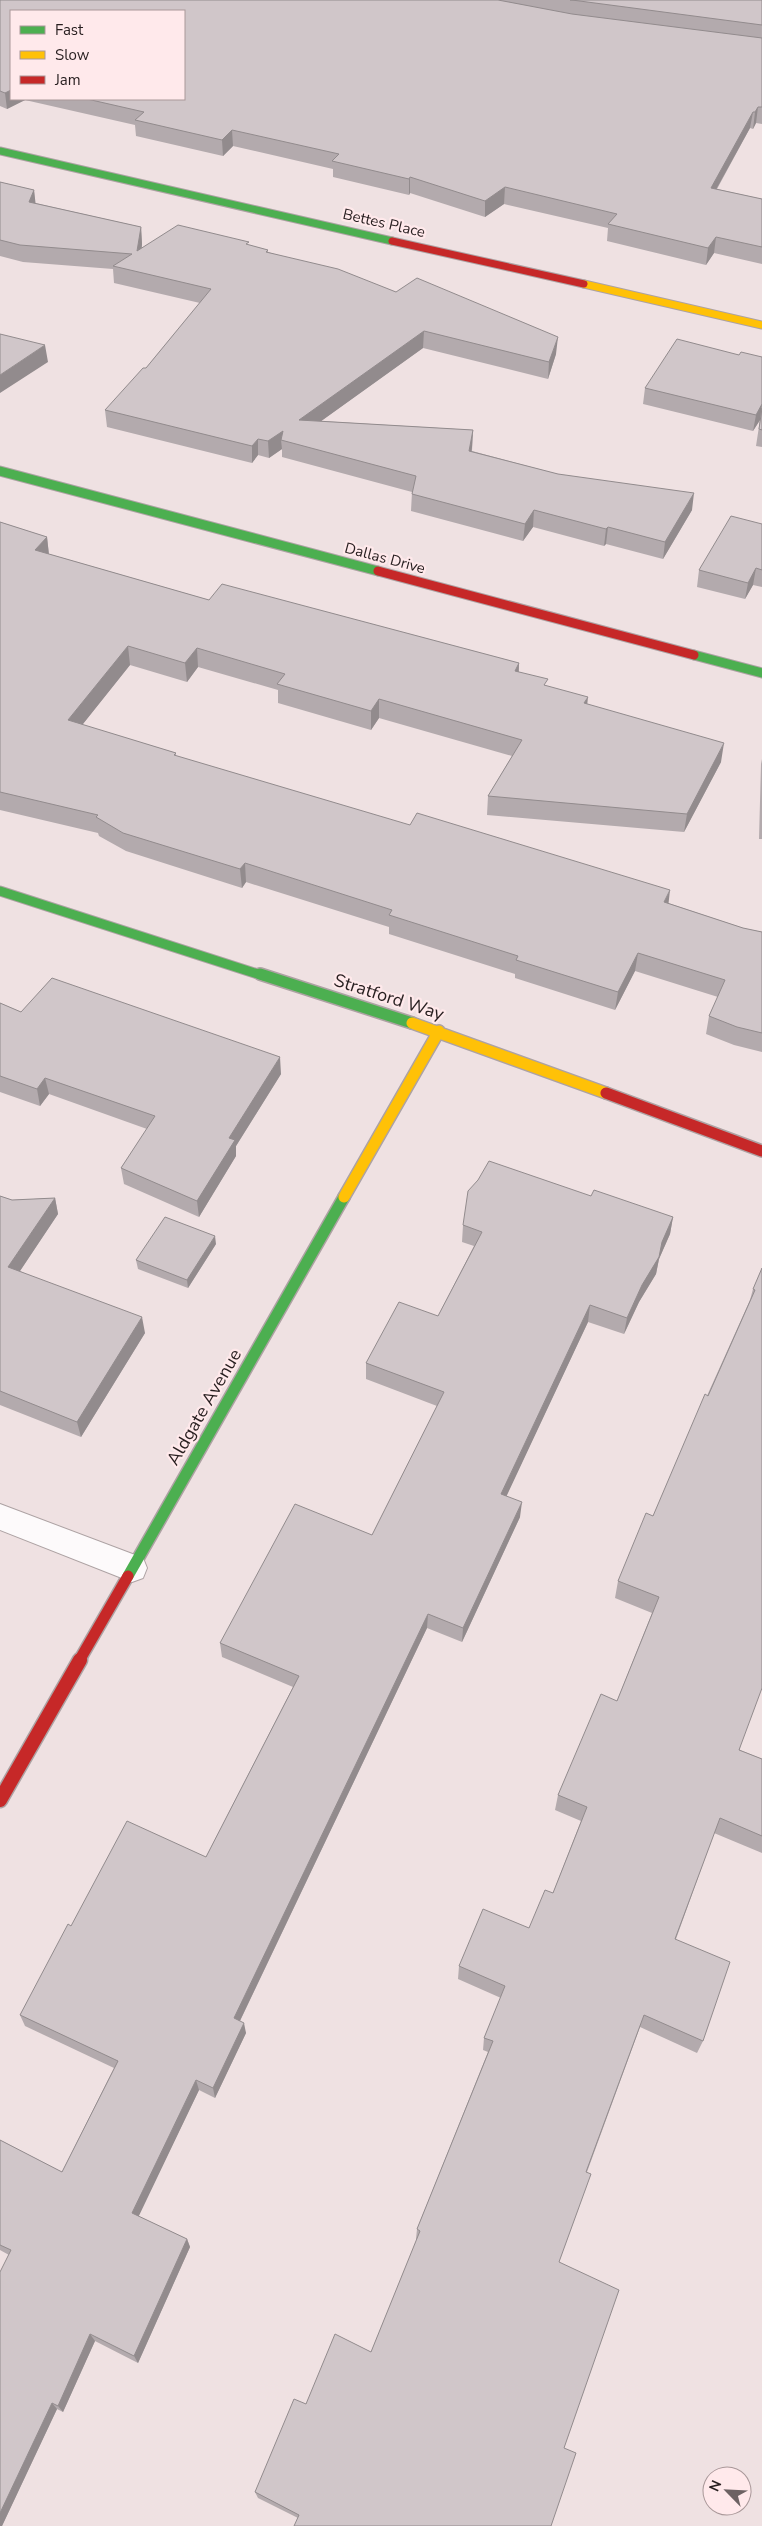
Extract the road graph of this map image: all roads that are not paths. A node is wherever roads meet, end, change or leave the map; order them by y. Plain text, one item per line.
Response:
1 (0, 151) edge
2 (762, 325) edge
3 (0, 471) edge
4 (762, 673) edge
5 (0, 891) edge
6 (438, 1031) junction
7 (762, 1151) edge
8 (0, 1516) edge
9 (132, 1568) junction
10 (0, 1800) edge

1 - 2 street, Bettes Place
3 - 4 street, Dallas Drive
5 - 6 street, Stratford Way
6 - 7 street, Stratford Way
6 - 9 street, Aldgate Avenue
8 - 9 street
9 - 10 street, Aldgate Avenue

